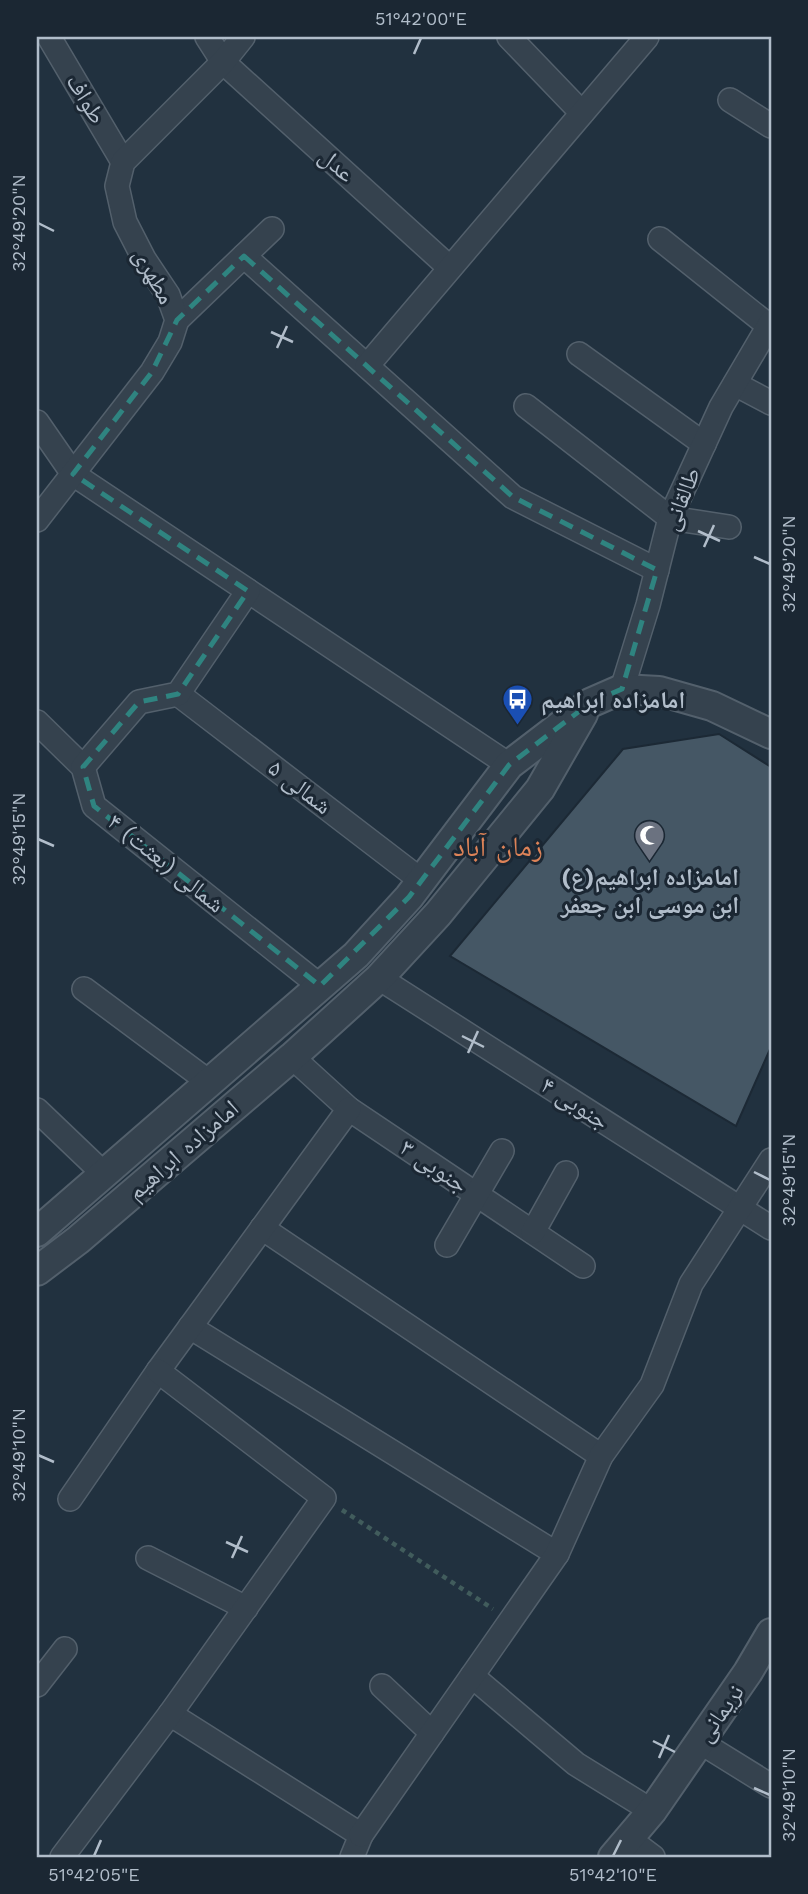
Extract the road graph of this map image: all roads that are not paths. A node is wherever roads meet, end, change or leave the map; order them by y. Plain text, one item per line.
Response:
1 (49, 37) edge
2 (207, 37) edge
3 (243, 37) edge
4 (509, 37) edge
5 (646, 37) edge
6 (223, 62) junction
7 (730, 100) dead end
8 (582, 113) junction
9 (771, 126) edge
10 (123, 162) junction
11 (272, 229) dead end
12 (660, 239) dead end
13 (244, 256) junction
14 (450, 268) junction
15 (177, 320) junction
16 (770, 324) edge
17 (579, 354) dead end
18 (367, 366) junction
19 (735, 384) junction
20 (771, 403) edge
21 (526, 406) dead end
22 (37, 422) edge
23 (704, 444) junction
24 (73, 474) junction
25 (670, 518) junction
26 (37, 520) edge
27 (729, 527) dead end
28 (657, 570) junction
29 (248, 591) junction
30 (622, 689) junction
31 (178, 694) junction
32 (590, 703) junction
33 (37, 722) edge
34 (771, 734) edge
35 (509, 765) junction
36 (83, 767) junction
37 (422, 881) junction
38 (379, 978) junction
39 (320, 986) junction
40 (83, 989) dead end
41 (292, 1057) junction
42 (209, 1082) junction
43 (349, 1109) junction
44 (37, 1110) edge
45 (502, 1151) dead end
46 (771, 1160) edge
47 (566, 1173) dead end
48 (104, 1174) junction
49 (477, 1195) junction
50 (740, 1208) junction
51 (262, 1228) junction
52 (771, 1228) edge
53 (37, 1231) edge
54 (533, 1232) junction
55 (447, 1245) dead end
56 (583, 1266) dead end
57 (37, 1271) edge
58 (190, 1326) junction
59 (158, 1371) junction
60 (601, 1456) junction
61 (70, 1499) dead end
62 (557, 1555) junction
63 (148, 1558) dead end
64 (246, 1608) junction
65 (771, 1633) edge
66 (65, 1649) dead end
67 (472, 1676) junction
68 (37, 1685) edge
69 (382, 1686) dead end
70 (170, 1714) junction
71 (432, 1733) junction
72 (700, 1742) junction
73 (771, 1786) edge
74 (652, 1811) junction
75 (360, 1835) junction
76 (621, 1848) edge
77 (62, 1857) edge
78 (352, 1857) edge
79 (653, 1857) edge

1 - 10 street, طواف
2 - 6 street, عدل
3 - 6 street
4 - 8 street
5 - 8 street
6 - 10 street
6 - 14 street, عدل
7 - 9 street
8 - 14 street
10 - 15 street, مطهری
11 - 13 street
12 - 16 street
13 - 15 street
13 - 18 street
14 - 18 street
15 - 24 street, مطهری
16 - 19 street, طالقانی
17 - 23 street
18 - 28 street
19 - 20 street
19 - 23 street, طالقانی
21 - 25 street
22 - 24 street
23 - 25 street, طالقانی
24 - 26 street, مطهری
24 - 29 street
25 - 27 street
25 - 28 street, طالقانی
28 - 30 street, طالقانی
29 - 31 street
29 - 35 street
30 - 32 street, امامزاده ابراهیم
30 - 34 street, امامزاده ابراهیم
31 - 36 street
31 - 37 street, ۵ شمالی
32 - 35 street, امامزاده ابراهیم
32 - 38 street, امامزاده ابراهیم
33 - 36 street, ۴ شمالی (بعثت)
35 - 37 street, امامزاده ابراهیم
36 - 39 street, ۴ شمالی (بعثت)
37 - 39 street, امامزاده ابراهیم
38 - 41 street, امامزاده ابراهیم
38 - 50 street, ۴ جنوبی
39 - 42 street, امامزاده ابراهیم
40 - 42 street
41 - 43 street, ۳ جنوبی
41 - 57 street, امامزاده ابراهیم
42 - 48 street, امامزاده ابراهیم
43 - 49 street, ۳ جنوبی
43 - 51 street
44 - 48 street
45 - 49 street
46 - 50 street
47 - 54 street
48 - 53 street, امامزاده ابراهیم
49 - 54 street, ۳ جنوبی
49 - 55 street
50 - 52 street, ۴ جنوبی
50 - 60 street
51 - 58 street
51 - 60 street
54 - 56 street, ۳ جنوبی
58 - 59 street
58 - 62 street
59 - 61 street
59 - 64 street
60 - 62 street
62 - 67 street
63 - 64 street
64 - 70 street
65 - 72 street, نریمانی
66 - 68 street
67 - 71 street
67 - 74 street
69 - 71 street
70 - 75 street
70 - 77 street
71 - 75 street
72 - 73 street
72 - 74 street, نریمانی
74 - 76 street, نریمانی
75 - 78 street
76 - 79 street

